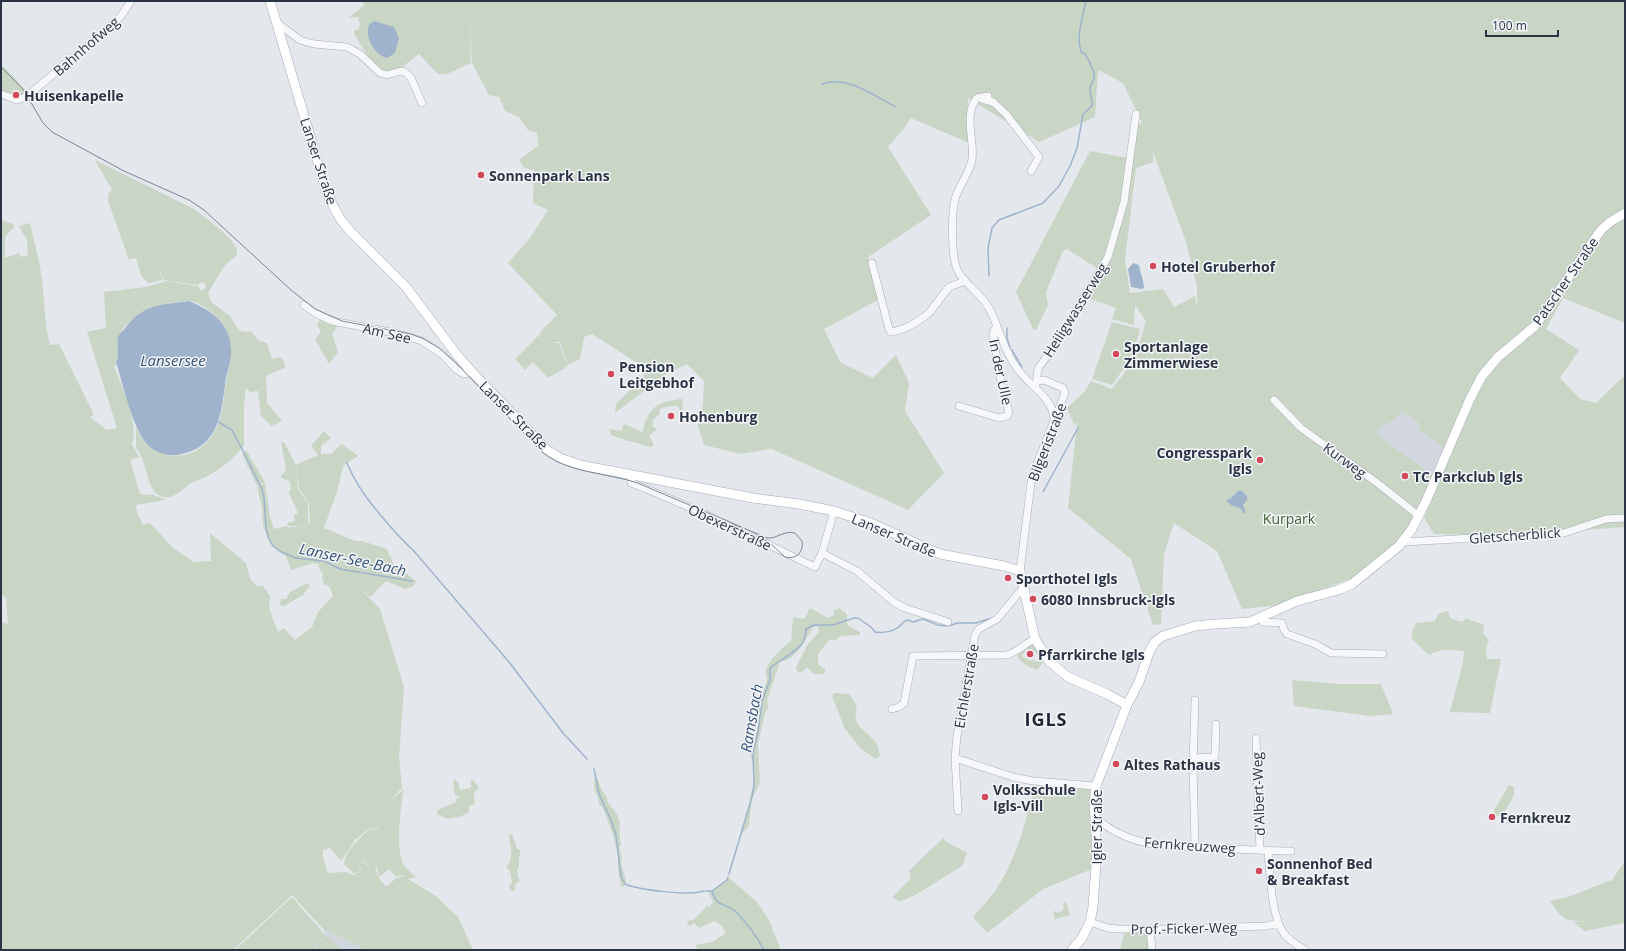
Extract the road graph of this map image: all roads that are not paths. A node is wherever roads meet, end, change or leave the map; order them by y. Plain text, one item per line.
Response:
1 (130, 1) edge
2 (270, 1) edge
3 (276, 22) junction
4 (988, 96) dead end
5 (2, 97) edge
6 (977, 98) junction
7 (422, 103) dead end
8 (1136, 114) dead end
9 (1032, 171) dead end
10 (1625, 213) edge
11 (872, 263) dead end
12 (965, 281) junction
13 (304, 305) dead end
14 (997, 327) junction
15 (468, 373) junction
16 (1036, 384) junction
17 (1274, 400) dead end
18 (959, 406) dead end
19 (1054, 418) junction
20 (631, 479) junction
21 (834, 511) junction
22 (1419, 516) junction
23 (1625, 518) edge
24 (1403, 542) junction
25 (822, 553) junction
26 (1020, 571) junction
27 (1023, 588) junction
28 (1260, 619) junction
29 (948, 622) dead end
30 (1035, 639) junction
31 (1383, 654) dead end
32 (972, 656) junction
33 (1195, 700) dead end
34 (1126, 705) junction
35 (892, 709) dead end
36 (1216, 724) dead end
37 (1256, 738) dead end
38 (955, 758) junction
39 (1194, 758) junction
40 (1096, 786) junction
41 (958, 810) dead end
42 (1096, 818) junction
43 (1195, 847) junction
44 (1260, 850) junction
45 (1268, 851) junction
46 (1291, 851) dead end
47 (1090, 922) junction
48 (1278, 924) junction
49 (1150, 929) junction
50 (1072, 950) edge
51 (1152, 950) edge
52 (1305, 950) edge

1 - 5 street, Bahnhofweg
2 - 3 main road, Lanser Straße
3 - 7 street
3 - 15 main road, Lanser Straße
4 - 6 street
6 - 9 street
6 - 12 street
8 - 16 street, Heiligwasserweg
10 - 22 main road, Patscher Straße
11 - 12 street
12 - 14 street
13 - 15 street, Am See
14 - 16 street
14 - 18 street, In der Ulle
15 - 20 main road, Lanser Straße
16 - 19 street
16 - 19 street, Bilgeristraße
17 - 22 street, Kurweg
19 - 26 street, Bilgeristraße
20 - 21 main road, Lanser Straße
20 - 25 street, Obexerstraße
21 - 25 street, Obexerstraße
21 - 26 main road, Lanser Straße
22 - 24 main road, Patscher Straße
23 - 24 street, Gletscherblick
24 - 28 main road, Patscher Straße
25 - 29 street
26 - 27 main road
27 - 30 main road
27 - 32 street, Eichlerstraße
28 - 31 street, Patscher Straße
28 - 34 main road, Patscher Straße
30 - 32 street
30 - 34 main road
32 - 35 street
32 - 38 street, Eichlerstraße
33 - 39 street
34 - 40 main road, Igler Straße
36 - 39 street
37 - 44 street, d'Albert-Weg
38 - 40 street
38 - 41 street, Eichlerstraße
39 - 43 street
40 - 42 main road, Igler Straße
42 - 43 street, Fernkreuzweg
42 - 47 main road, Igler Straße
43 - 44 street, Fernkreuzweg
44 - 45 street, Fernkreuzweg
45 - 46 street, Fernkreuzweg
45 - 48 street
47 - 49 street, Prof.-Ficker-Weg
47 - 50 main road, Igler Straße
48 - 49 street, Prof.-Ficker-Weg
48 - 52 street
49 - 51 street

